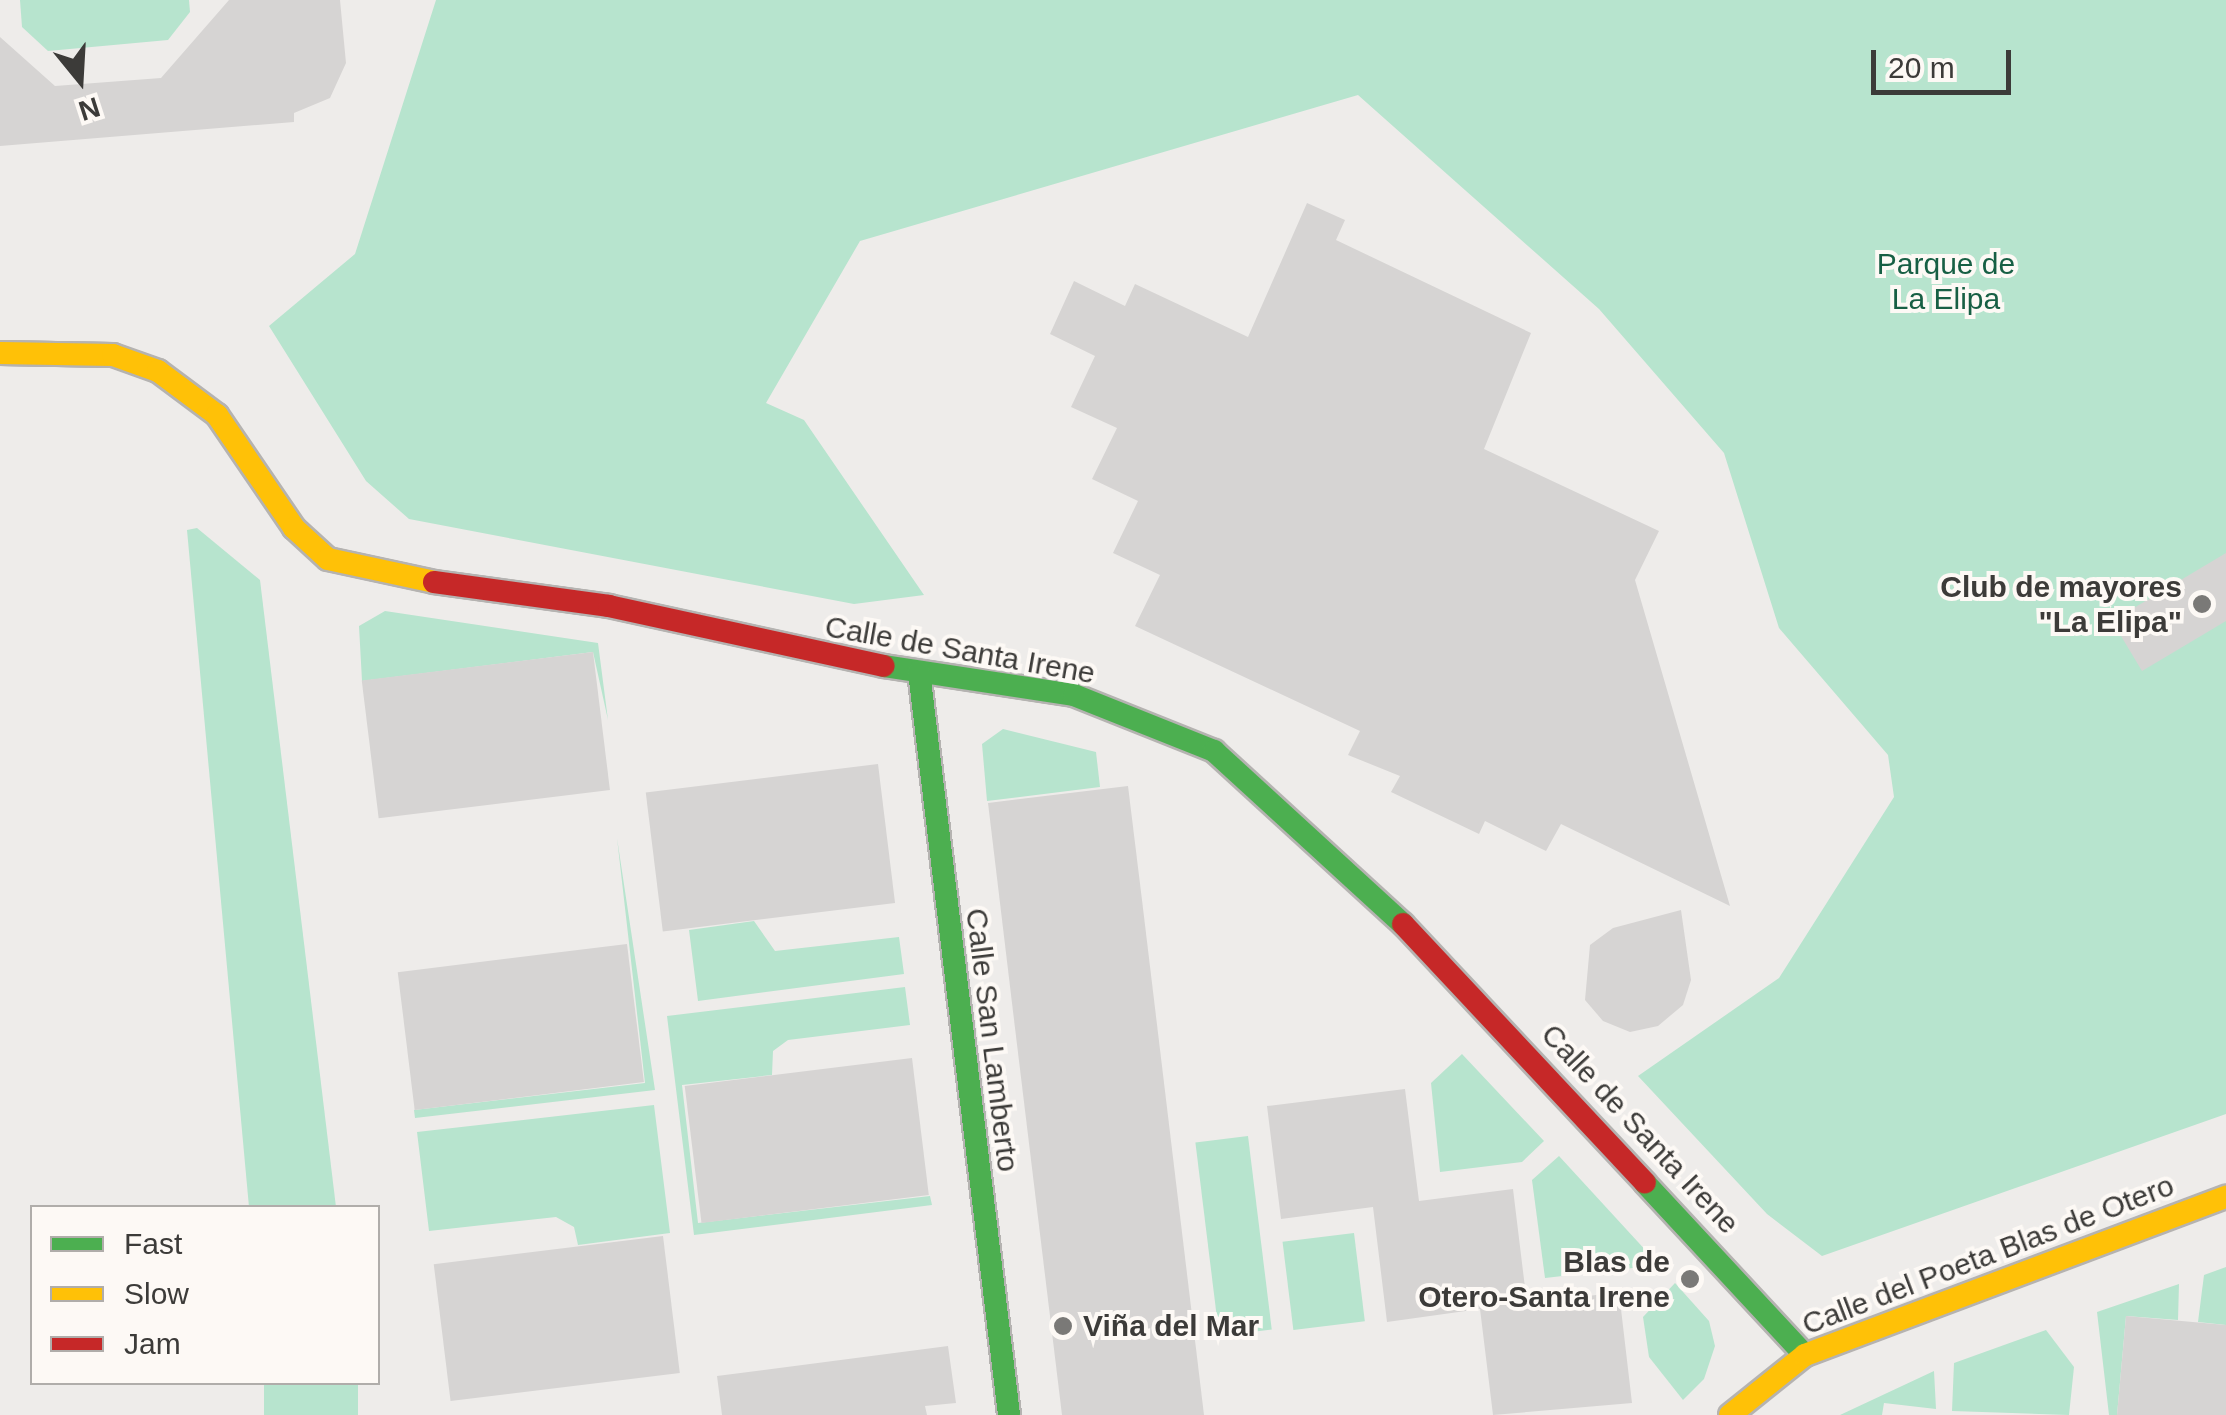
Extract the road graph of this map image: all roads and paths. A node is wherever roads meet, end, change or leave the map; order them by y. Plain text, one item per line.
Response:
1 (0, 352) edge
2 (919, 672) junction
3 (2226, 1198) edge
4 (1805, 1355) junction
5 (1010, 1415) edge
6 (1730, 1415) edge

1 - 2 street, Calle de Santa Irene
2 - 4 street, Calle de Santa Irene
2 - 5 street, Calle San Lamberto
3 - 4 street, Calle del Poeta Blas de Otero
4 - 6 street, Calle del Poeta Blas de Otero

